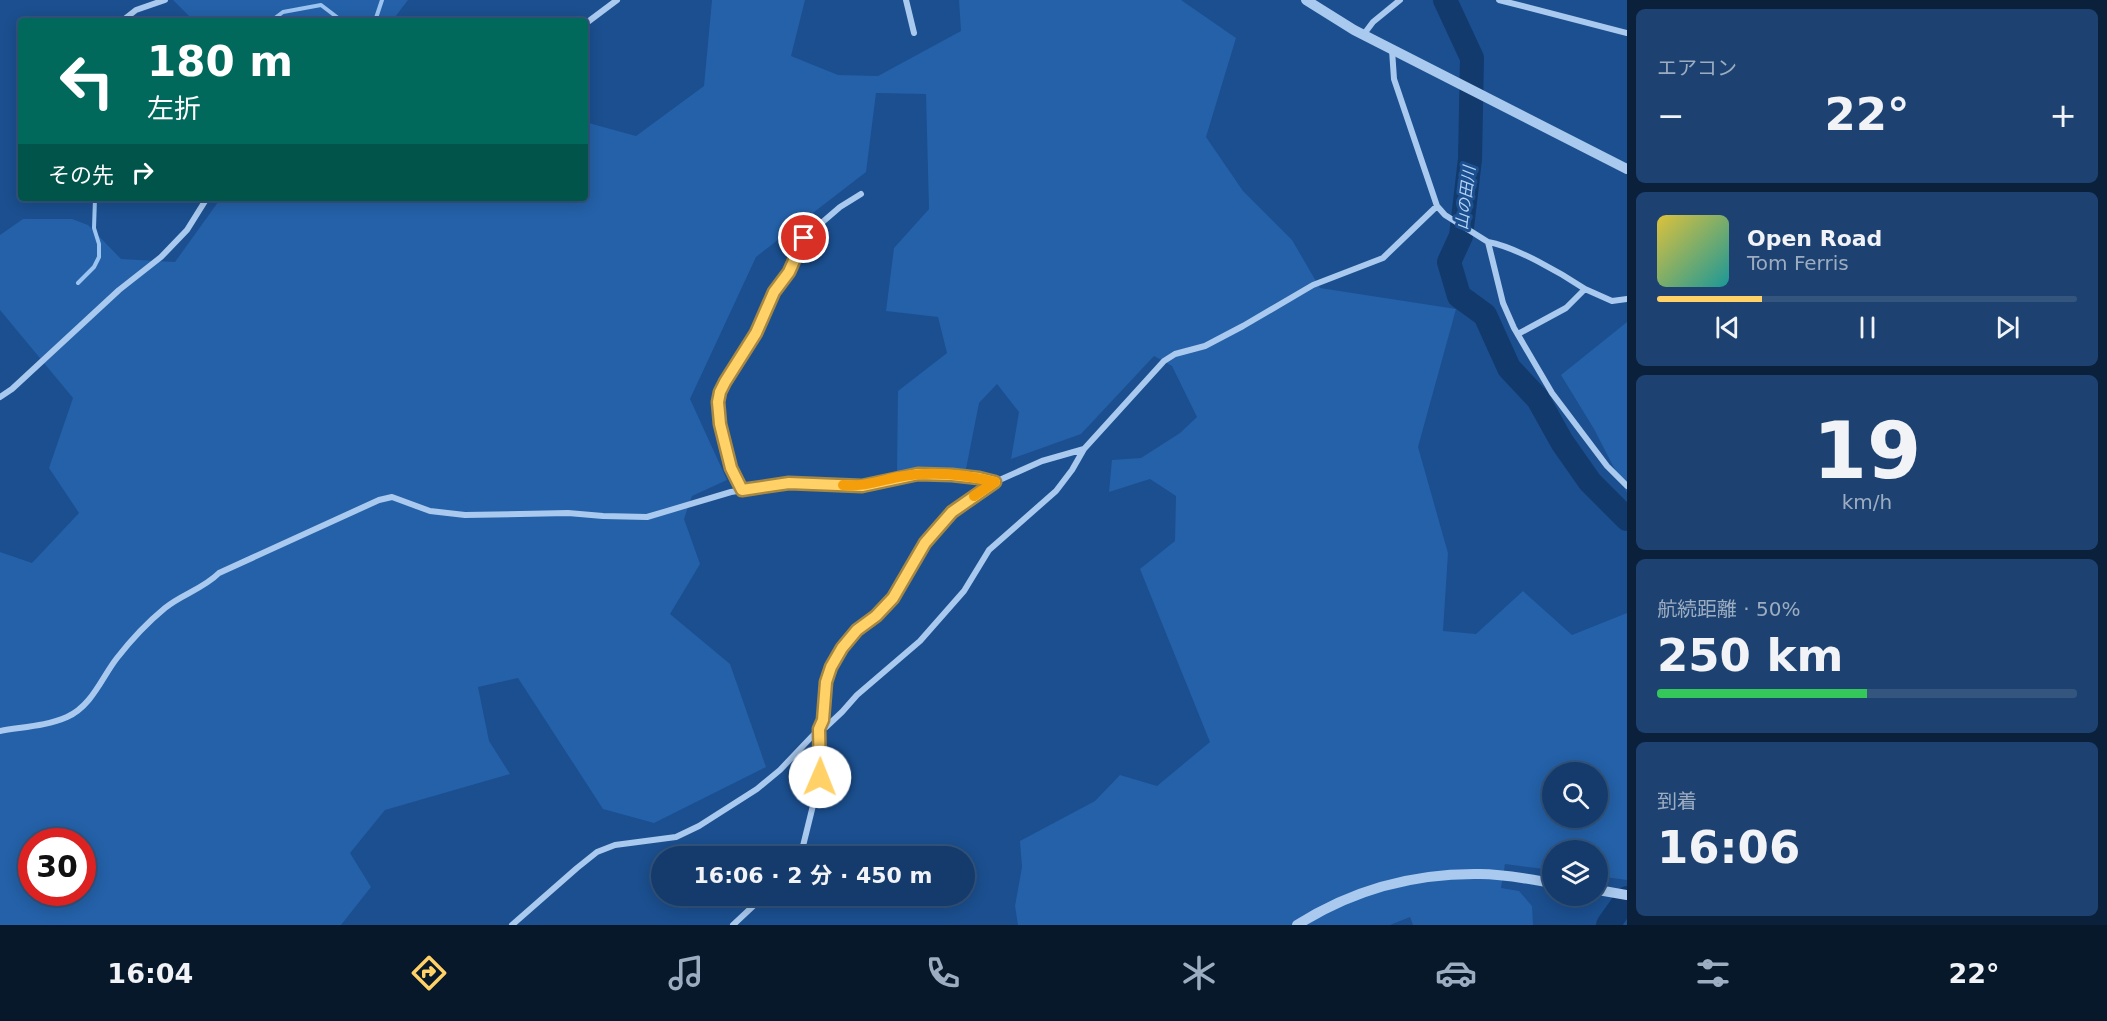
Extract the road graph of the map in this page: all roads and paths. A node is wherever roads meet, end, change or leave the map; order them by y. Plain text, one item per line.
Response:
1 (165, 0) edge
2 (617, 0) edge
3 (906, 0) edge
4 (1306, 0) edge
5 (1400, 0) edge
6 (1498, 0) edge
7 (126, 18) edge
8 (588, 22) edge
9 (914, 33) dead end
10 (1627, 33) edge
11 (1364, 34) junction
12 (1392, 50) junction
13 (1627, 169) edge
14 (861, 194) dead end
15 (205, 201) edge
16 (1437, 206) junction
17 (1488, 242) junction
18 (1585, 289) junction
19 (1627, 299) edge
20 (1518, 334) junction
21 (0, 397) edge
22 (1084, 449) junction
23 (995, 482) junction
24 (1627, 486) edge
25 (742, 490) junction
26 (819, 729) junction
27 (0, 731) edge
28 (803, 846) edge
29 (1542, 882) edge
30 (1608, 892) edge
31 (1627, 895) edge
32 (754, 906) edge
33 (512, 925) edge
34 (734, 925) edge
35 (1297, 925) edge

1 - 7 street
2 - 8 street
3 - 9 street
4 - 11 street
5 - 11 street
6 - 10 street
11 - 12 street
12 - 13 street
12 - 16 street
14 - 25 street
15 - 21 street
16 - 17 street
16 - 22 street
17 - 18 street
17 - 20 street
18 - 19 street
18 - 20 street
20 - 24 street
22 - 23 street
22 - 26 street
23 - 25 street
23 - 26 street
25 - 27 street
26 - 28 street
26 - 33 street
29 - 35 street
30 - 31 street
32 - 34 street

